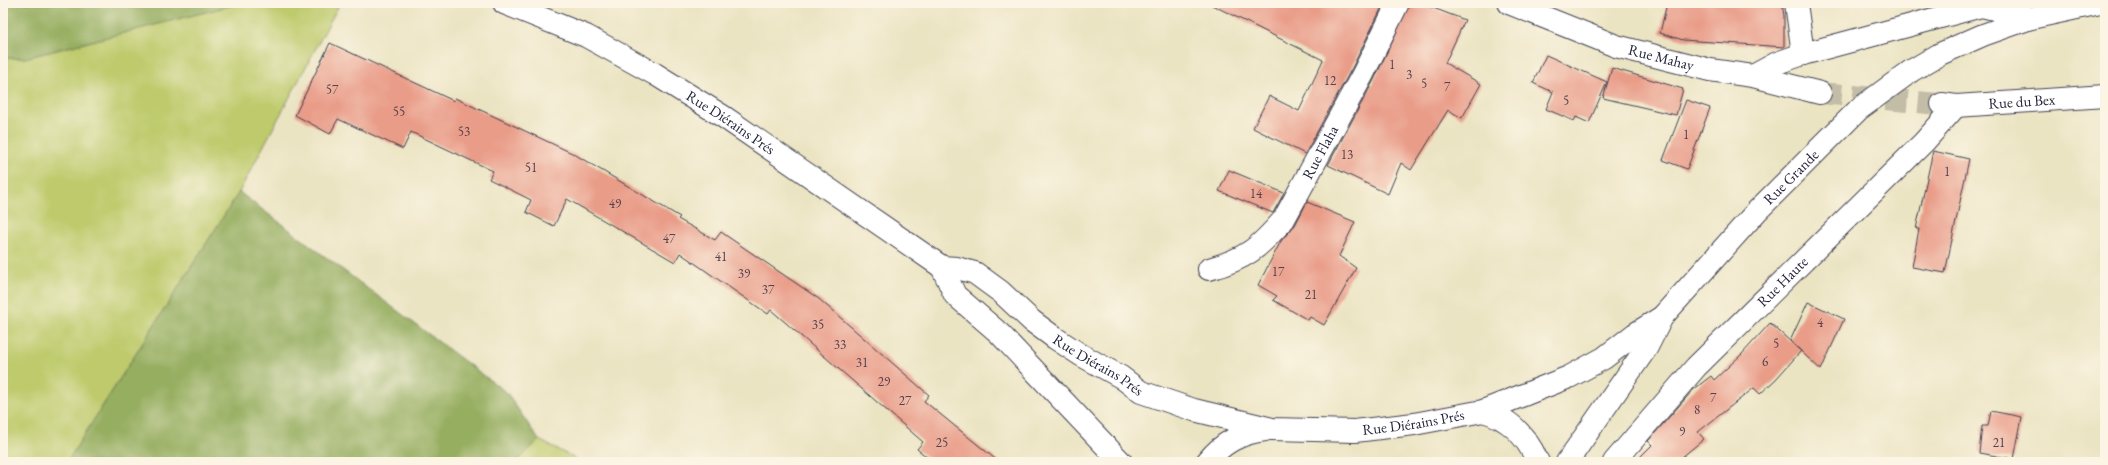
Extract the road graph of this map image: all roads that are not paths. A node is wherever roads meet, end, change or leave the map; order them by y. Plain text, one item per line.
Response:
1 (504, 3) edge
2 (1398, 3) edge
3 (1509, 3) edge
4 (1796, 3) edge
5 (2100, 3) edge
6 (2031, 18) junction
7 (1803, 54) junction
8 (1753, 76) junction
9 (1820, 93) tunnel mouth
10 (2105, 96) edge
11 (1947, 105) joint
12 (942, 268) junction
13 (1208, 269) dead end
14 (1662, 317) junction
15 (1483, 411) junction
16 (1272, 429) junction
17 (1121, 462) edge
18 (1207, 462) edge
19 (1538, 462) edge
20 (1567, 462) edge
21 (1614, 462) edge

1 - 12 street, Rue Diérains Prés
2 - 13 street, Rue Flaha
3 - 8 street, Rue Mahay
4 - 7 street
5 - 6 street, Rue Grande
6 - 7 street
6 - 14 street, Rue Grande
7 - 8 street
8 - 9 street, Rue Mahay
10 - 11 street, Rue du Bex
11 - 21 street, Rue Haute
12 - 16 street, Rue Diérains Prés
12 - 17 street, Rue Diérains Prés
14 - 15 street, Rue Diérains Prés
14 - 20 street, Rue Grande
15 - 16 street, Rue Diérains Prés
15 - 19 street, Rue Diérains Prés
16 - 18 street, Rue Diérains Prés

